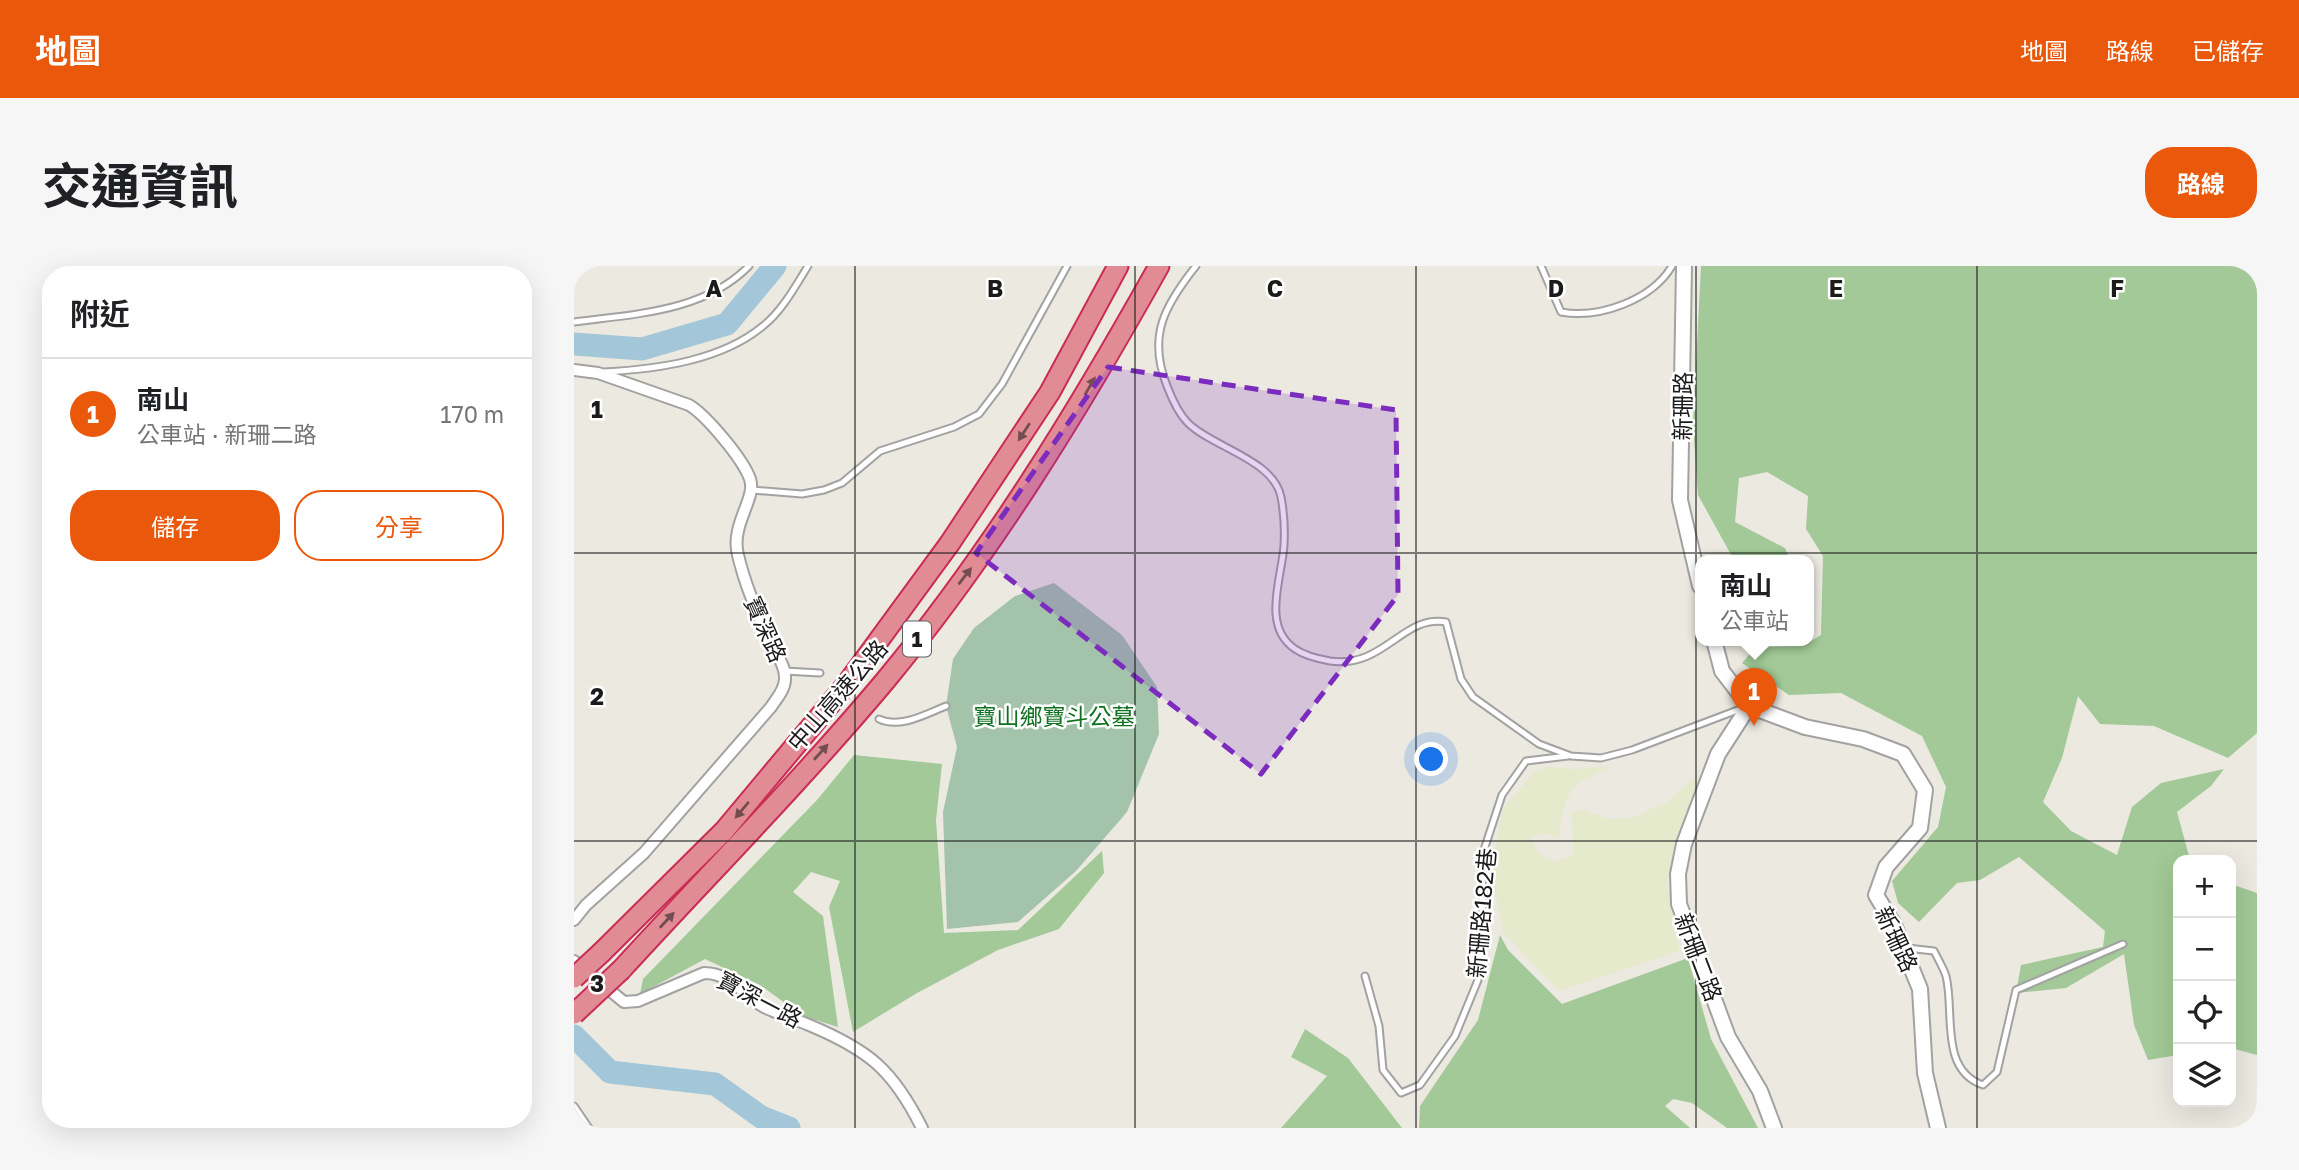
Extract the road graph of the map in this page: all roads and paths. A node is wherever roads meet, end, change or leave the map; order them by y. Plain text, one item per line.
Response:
1 (749, 266) edge
2 (808, 266) edge
3 (1067, 266) edge
4 (1118, 266) edge
5 (1158, 266) edge
6 (1196, 266) edge
7 (1541, 266) edge
8 (1672, 266) edge
9 (1684, 266) edge
10 (574, 322) edge
11 (574, 370) edge
12 (598, 373) junction
13 (752, 490) junction
14 (1695, 564) edge
15 (1716, 646) edge
16 (785, 671) junction
17 (820, 673) dead end
18 (946, 706) dead end
19 (1749, 706) junction
20 (879, 719) dead end
21 (1571, 756) junction
22 (574, 920) edge
23 (2123, 944) dead end
24 (1903, 948) junction
25 (574, 961) edge
26 (1365, 976) dead end
27 (574, 978) edge
28 (574, 1014) edge
29 (574, 1106) edge
30 (589, 1128) edge
31 (922, 1128) edge
32 (1774, 1128) edge
33 (1938, 1128) edge

1 - 10 lane
2 - 12 lane
3 - 13 lane
4 -> 27 highway, 中山高速公路 / 1, bridge
28 -> 5 highway, 中山高速公路 / 1, bridge
6 - 21 lane, 新珊路182巷
7 - 8 lane
9 - 14 street, 新珊路
11 - 12 street
12 - 13 street
13 - 16 street, 寶深路
15 - 19 street
16 - 17 lane
16 - 22 street, 寶深路
18 - 20 lane
19 - 21 lane, 新珊路182巷
19 - 24 street, 新珊路
19 - 32 street, 新珊二路
21 - 26 lane, 新珊路182巷
23 - 24 lane
24 - 33 street, 新珊路
25 - 31 street, 寶深一路
29 - 30 lane

